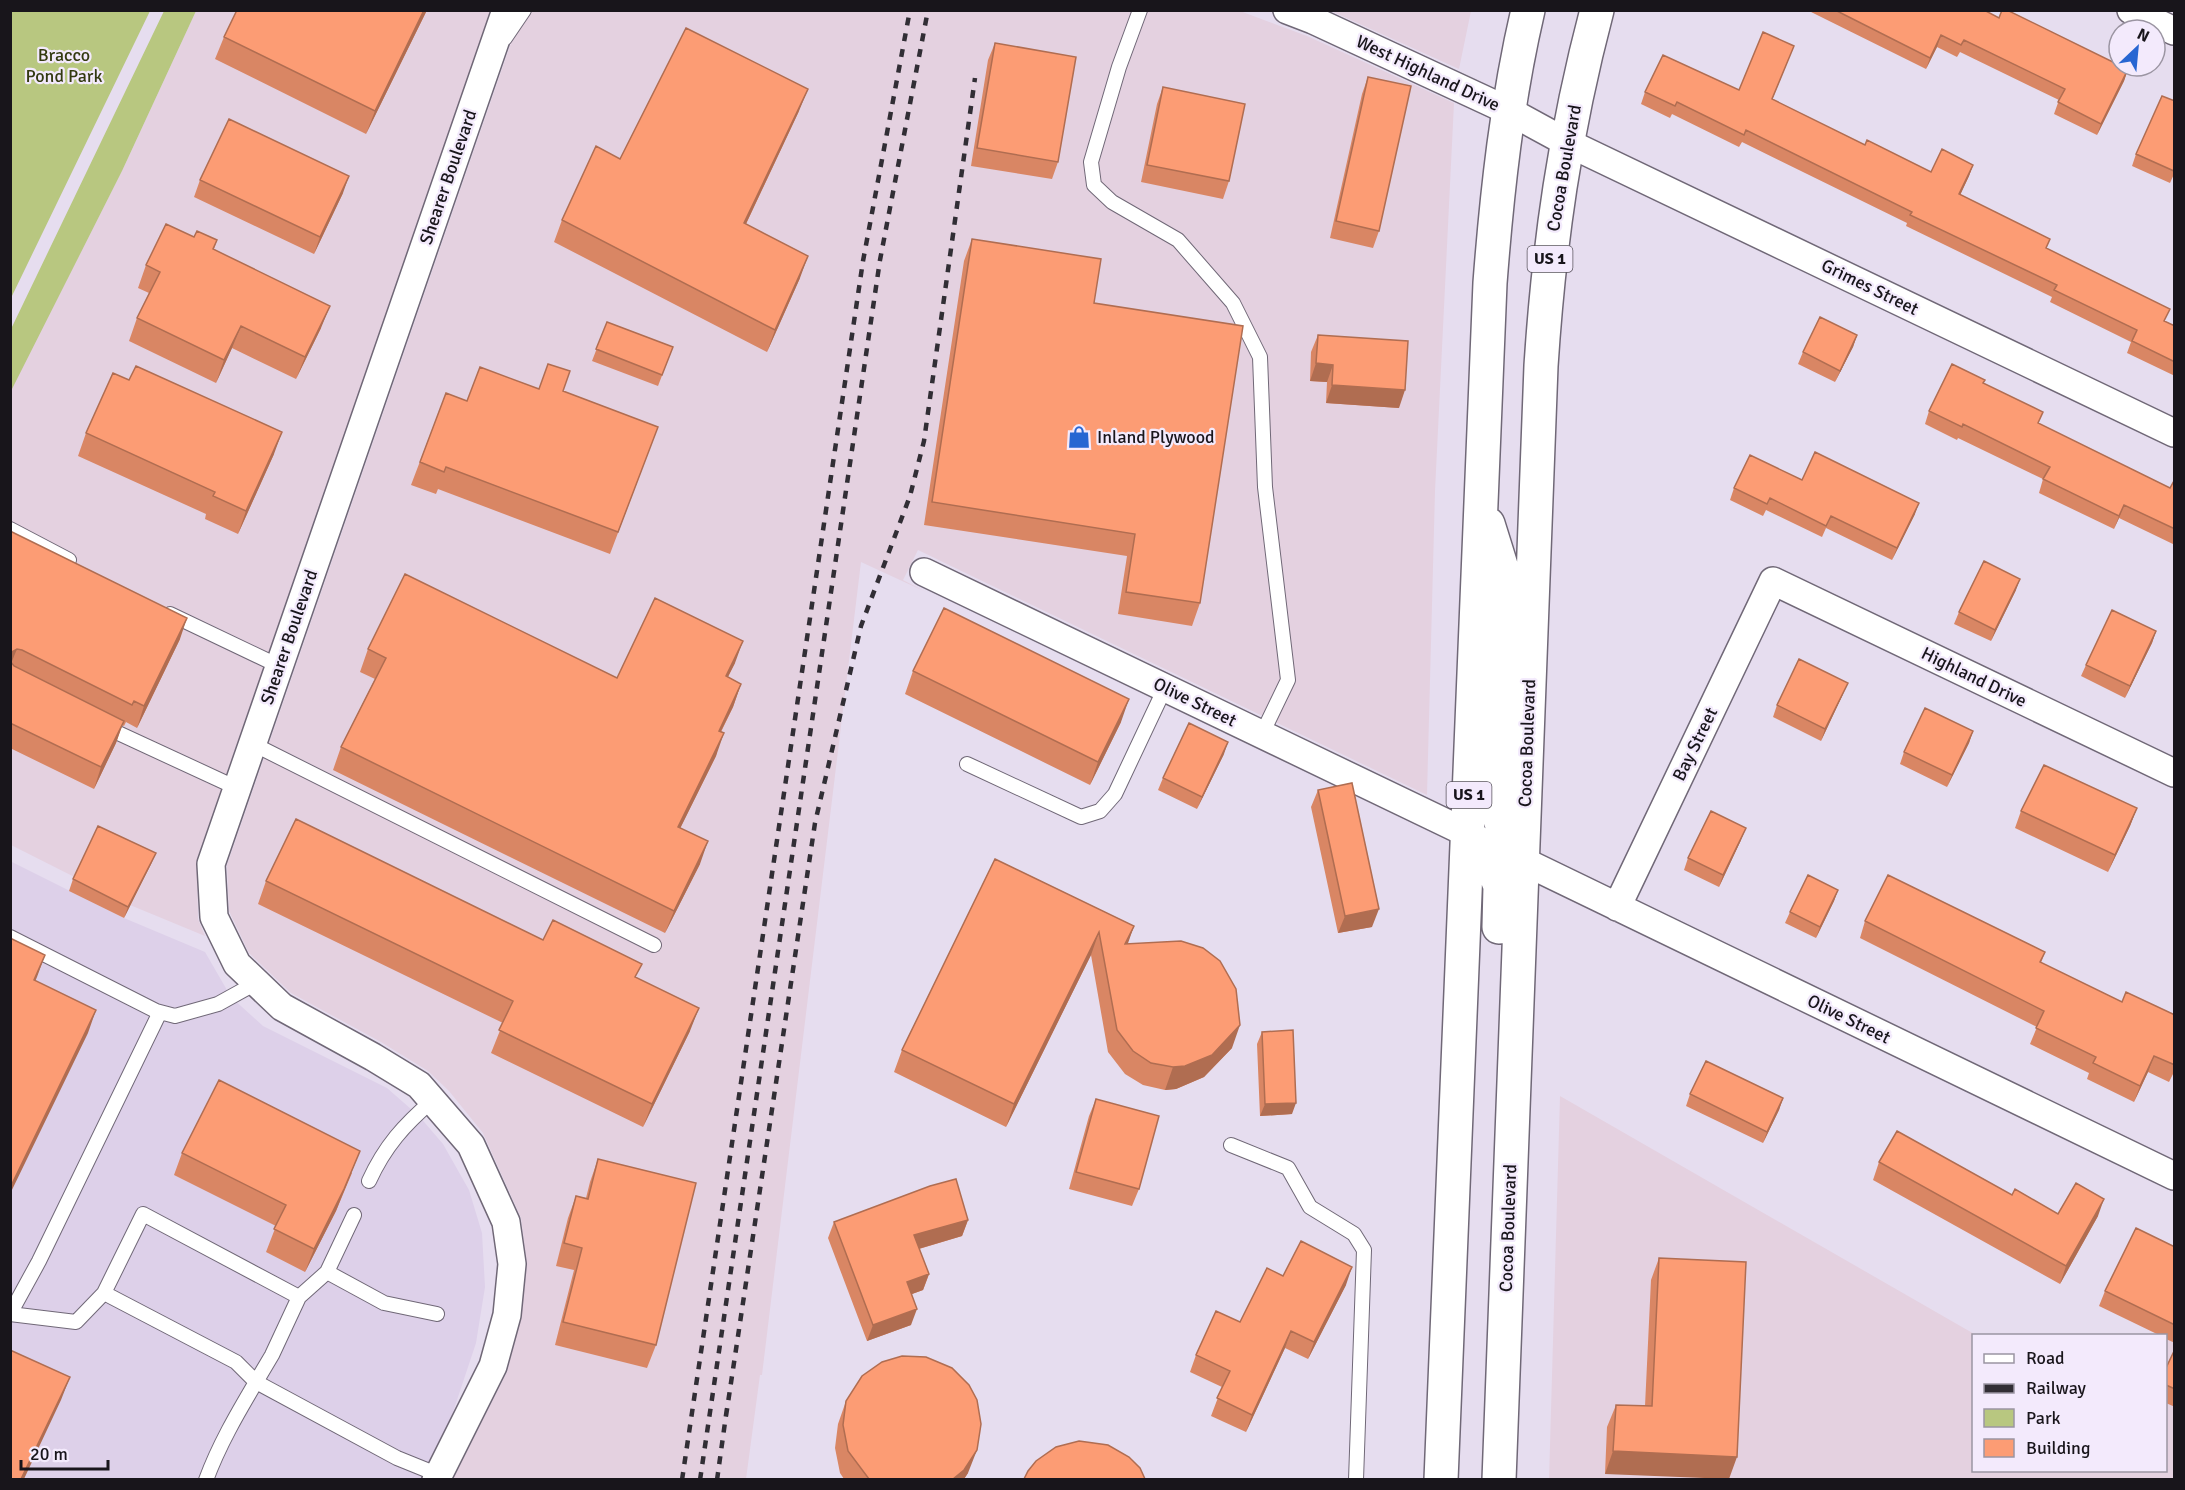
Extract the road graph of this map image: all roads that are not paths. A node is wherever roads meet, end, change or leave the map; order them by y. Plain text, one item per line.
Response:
1 (499, 10) edge
2 (506, 10) edge
3 (524, 10) edge
4 (1140, 10) edge
5 (1287, 10) edge
6 (1528, 10) edge
7 (1597, 10) edge
8 (2131, 10) edge
9 (2175, 31) edge
10 (487, 64) junction
11 (1509, 111) junction
12 (1566, 142) junction
13 (2175, 433) edge
14 (1480, 499) junction
15 (10, 529) edge
16 (79, 566) edge
17 (924, 572) dead end
18 (1773, 581) joint
19 (156, 607) edge
20 (279, 666) junction
21 (1164, 687) junction
22 (96, 722) edge
23 (1262, 734) junction
24 (253, 744) junction
25 (967, 764) dead end
26 (2175, 773) edge
27 (237, 788) junction
28 (1467, 833) junction
29 (1523, 861) junction
30 (1617, 907) junction
31 (10, 937) edge
32 (654, 945) dead end
33 (256, 983) junction
34 (160, 1012) junction
35 (440, 1107) junction
36 (1231, 1145) dead end
37 (2175, 1176) edge
38 (369, 1181) dead end
39 (354, 1215) dead end
40 (1506, 1267) junction
41 (327, 1272) junction
42 (104, 1293) junction
43 (299, 1297) junction
44 (10, 1314) edge
45 (436, 1314) dead end
46 (256, 1382) junction
47 (437, 1477) edge
48 (206, 1479) edge
49 (1356, 1479) edge
50 (1441, 1479) edge
51 (1498, 1479) edge

1 - 10 lane, Shearer Boulevard
2 - 10 street, Shearer Boulevard
3 - 10 lane, Shearer Boulevard
4 - 23 lane
5 - 11 street, West Highland Drive
6 - 11 main road, US 1
7 - 12 main road, Cocoa Boulevard / US 1
8 - 9 street
10 - 20 street, Shearer Boulevard
11 - 12 street, West Highland Drive
11 - 14 main road, US 1
12 - 13 street, Grimes Street
12 - 29 main road, Cocoa Boulevard / US 1
14 - 28 main road, US 1
14 - 29 main road
15 - 16 lane
17 - 21 street, Olive Street
18 - 26 street, Highland Drive
18 - 30 street, Bay Street
19 - 20 lane
20 - 24 street, Shearer Boulevard
21 - 23 street, Olive Street
21 - 25 lane
22 - 27 lane
23 - 28 street, Olive Street
24 - 27 street, Shearer Boulevard
24 - 32 lane
27 - 33 street, Shearer Boulevard
28 - 40 main road
28 - 50 main road, US 1
29 - 30 street, Olive Street
29 - 40 main road, Cocoa Boulevard / US 1
30 - 37 street, Olive Street
31 - 34 lane
33 - 34 lane
33 - 35 street, Shearer Boulevard
34 - 44 lane
35 - 38 lane
35 - 47 street, Shearer Boulevard
36 - 49 lane
39 - 41 lane
40 - 51 main road, Cocoa Boulevard / US 1
41 - 43 lane
41 - 45 lane
42 - 43 lane
42 - 44 lane
42 - 46 lane
43 - 46 lane
46 - 47 lane
46 - 48 lane

